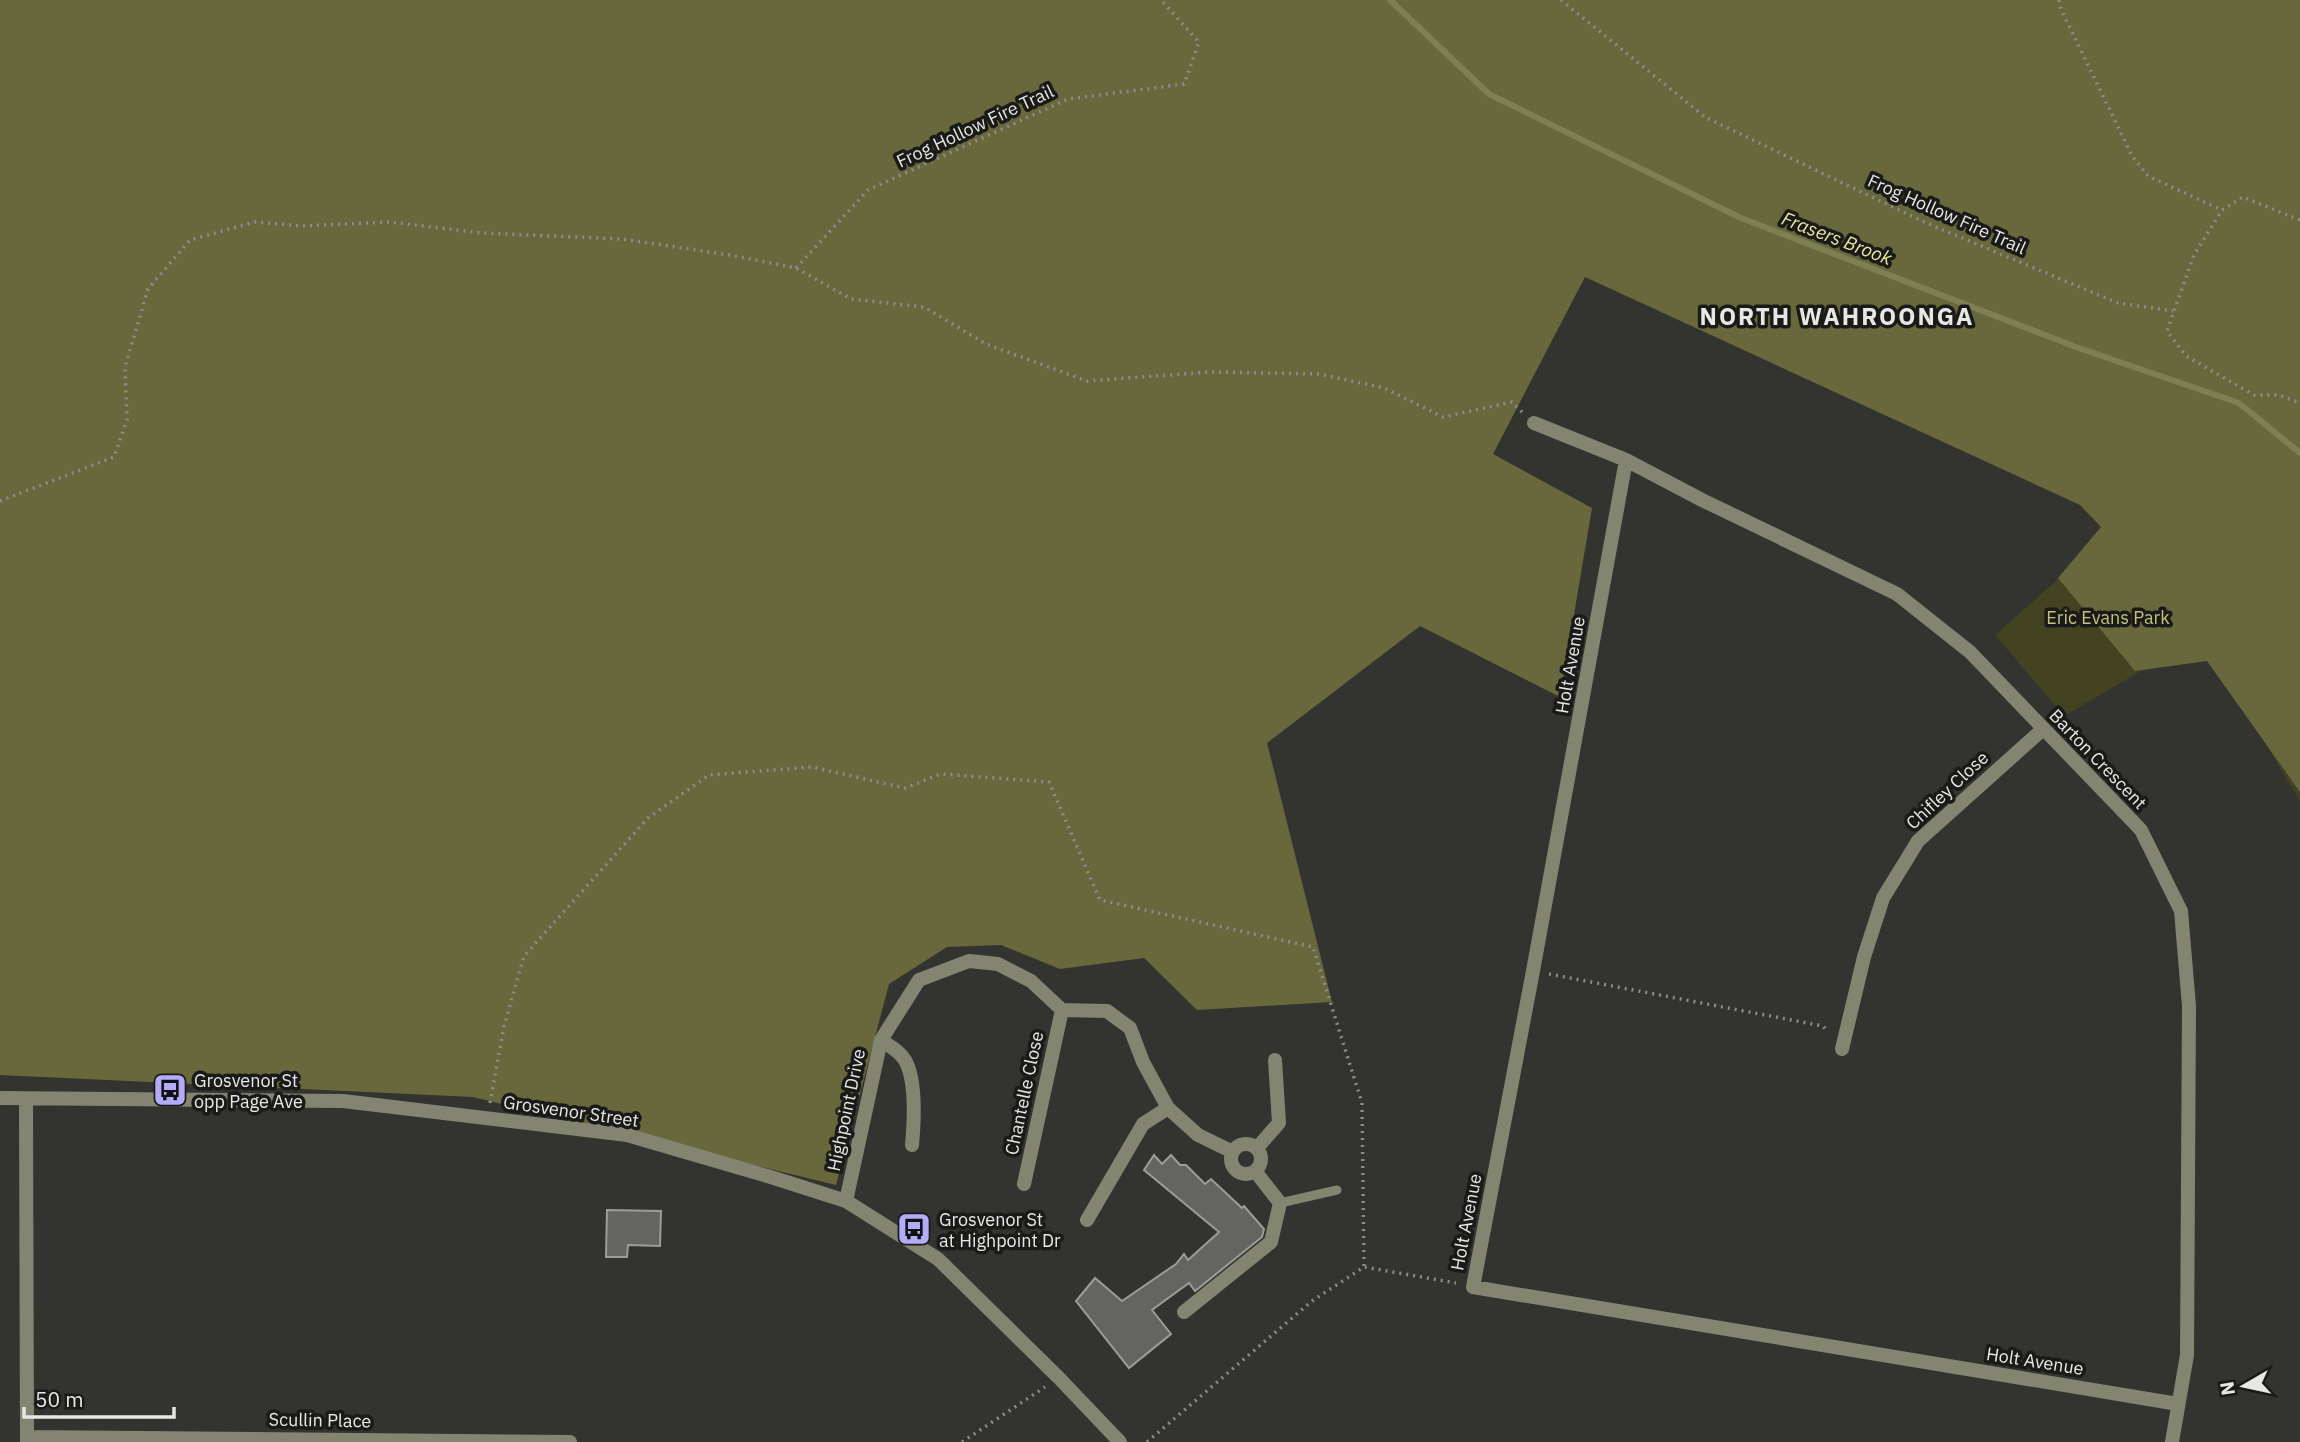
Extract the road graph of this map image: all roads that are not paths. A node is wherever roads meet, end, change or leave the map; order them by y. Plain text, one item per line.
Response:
1 (1534, 423) road end
2 (1626, 460) junction
3 (2042, 730) junction
4 (1062, 1010) junction
5 (881, 1040) junction
6 (1842, 1049) dead end
7 (1275, 1060) dead end
8 (0, 1098) edge
9 (26, 1099) junction
10 (1168, 1108) junction
11 (912, 1145) dead end
12 (1257, 1148) junction
13 (1233, 1152) junction
14 (1255, 1171) junction
15 (1024, 1184) dead end
16 (1338, 1190) dead end
17 (846, 1202) junction
18 (1280, 1203) junction
19 (1087, 1220) dead end
20 (1184, 1312) dead end
21 (2178, 1404) junction
22 (27, 1439) edge
23 (570, 1442) edge
24 (1120, 1442) edge
25 (2172, 1442) edge

1 - 2 street, Barton Crescent
2 - 3 street, Barton Crescent
2 - 21 street, Holt Avenue
3 - 6 street, Chifley Close
3 - 21 street, Barton Crescent
4 - 5 street, Highpoint Drive
4 - 10 street
4 - 15 street, Chantelle Close
5 - 11 street
5 - 17 street, Highpoint Drive
7 - 12 street
8 - 9 street, Grosvenor Street
9 - 17 street, Grosvenor Street
9 - 22 street
10 - 13 street
10 - 19 street
12 - 13 street
12 - 14 street
13 - 14 street
14 - 18 street
16 - 18 lane
17 - 24 street, Grosvenor Street
18 - 20 street
21 - 25 street, Barton Crescent
22 - 23 street, Scullin Place

